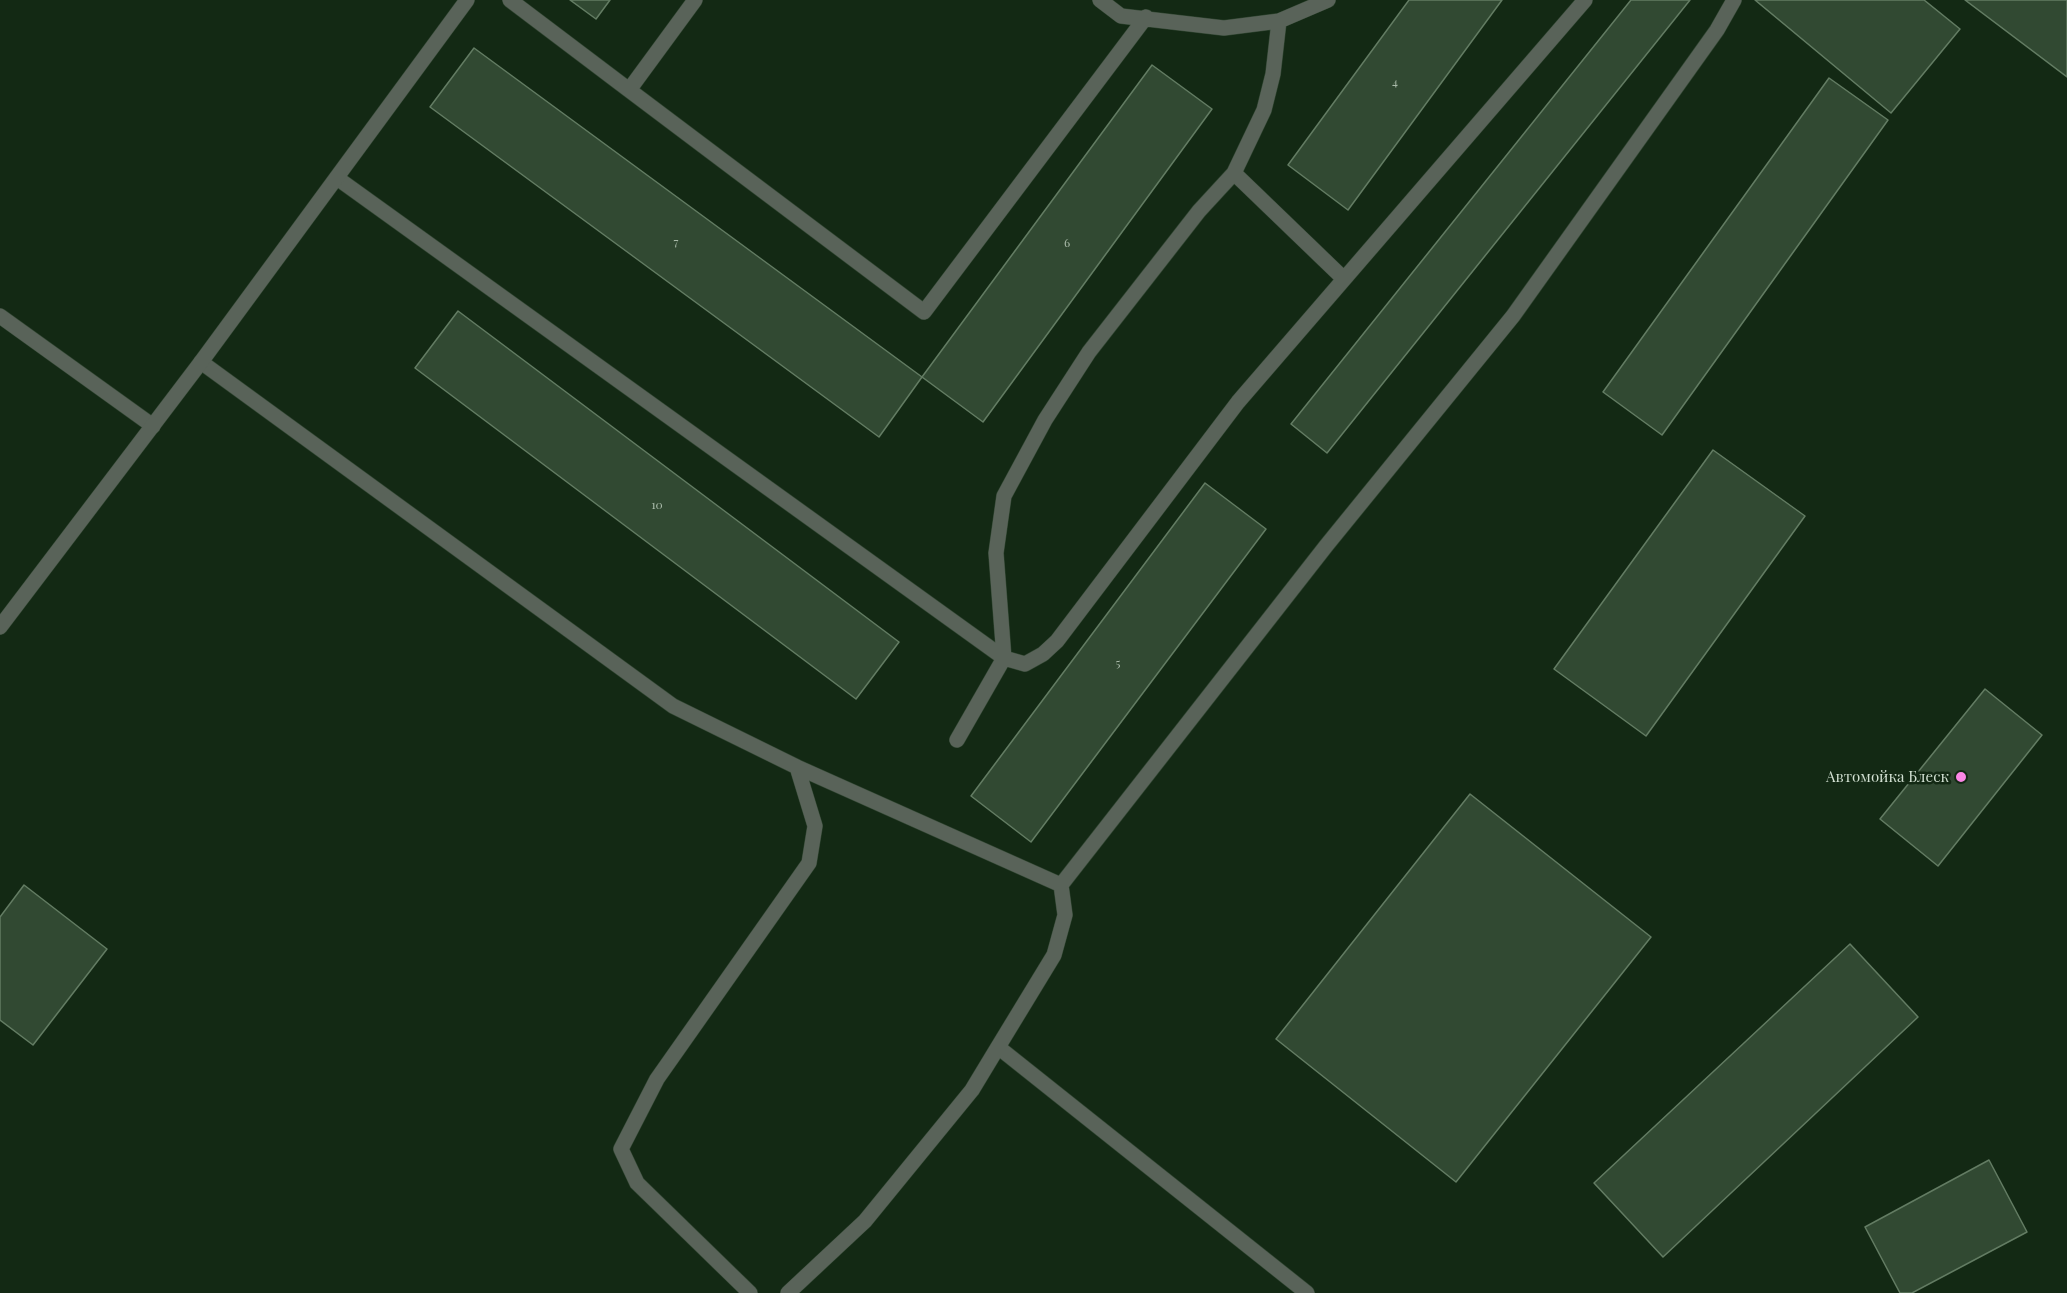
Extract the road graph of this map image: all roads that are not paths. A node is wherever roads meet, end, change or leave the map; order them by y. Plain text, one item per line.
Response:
1 (467, 0) edge
2 (510, 0) edge
3 (695, 0) edge
4 (1100, 0) edge
5 (1328, 0) edge
6 (1585, 0) edge
7 (1734, 0) edge
8 (1146, 17) junction
9 (1279, 21) junction
10 (629, 90) junction
11 (1234, 172) junction
12 (337, 178) junction
13 (1344, 279) junction
14 (0, 316) edge
15 (201, 362) junction
16 (153, 426) junction
17 (0, 627) edge
18 (1004, 658) junction
19 (957, 740) dead end
20 (797, 767) junction
21 (1061, 885) junction
22 (998, 1047) junction
23 (750, 1293) edge
24 (788, 1293) edge
25 (1307, 1293) edge

1 - 12 street
2 - 10 street
3 - 10 street
4 - 8 street
5 - 9 street
6 - 13 street
7 - 21 street
8 - 9 street
8 - 10 street
9 - 11 street
11 - 13 street
11 - 18 street
12 - 15 street
12 - 18 street
13 - 18 street
14 - 16 street
15 - 16 street
15 - 20 street
16 - 17 street
18 - 19 street
20 - 21 street
20 - 23 street
21 - 22 street
22 - 24 street
22 - 25 street

